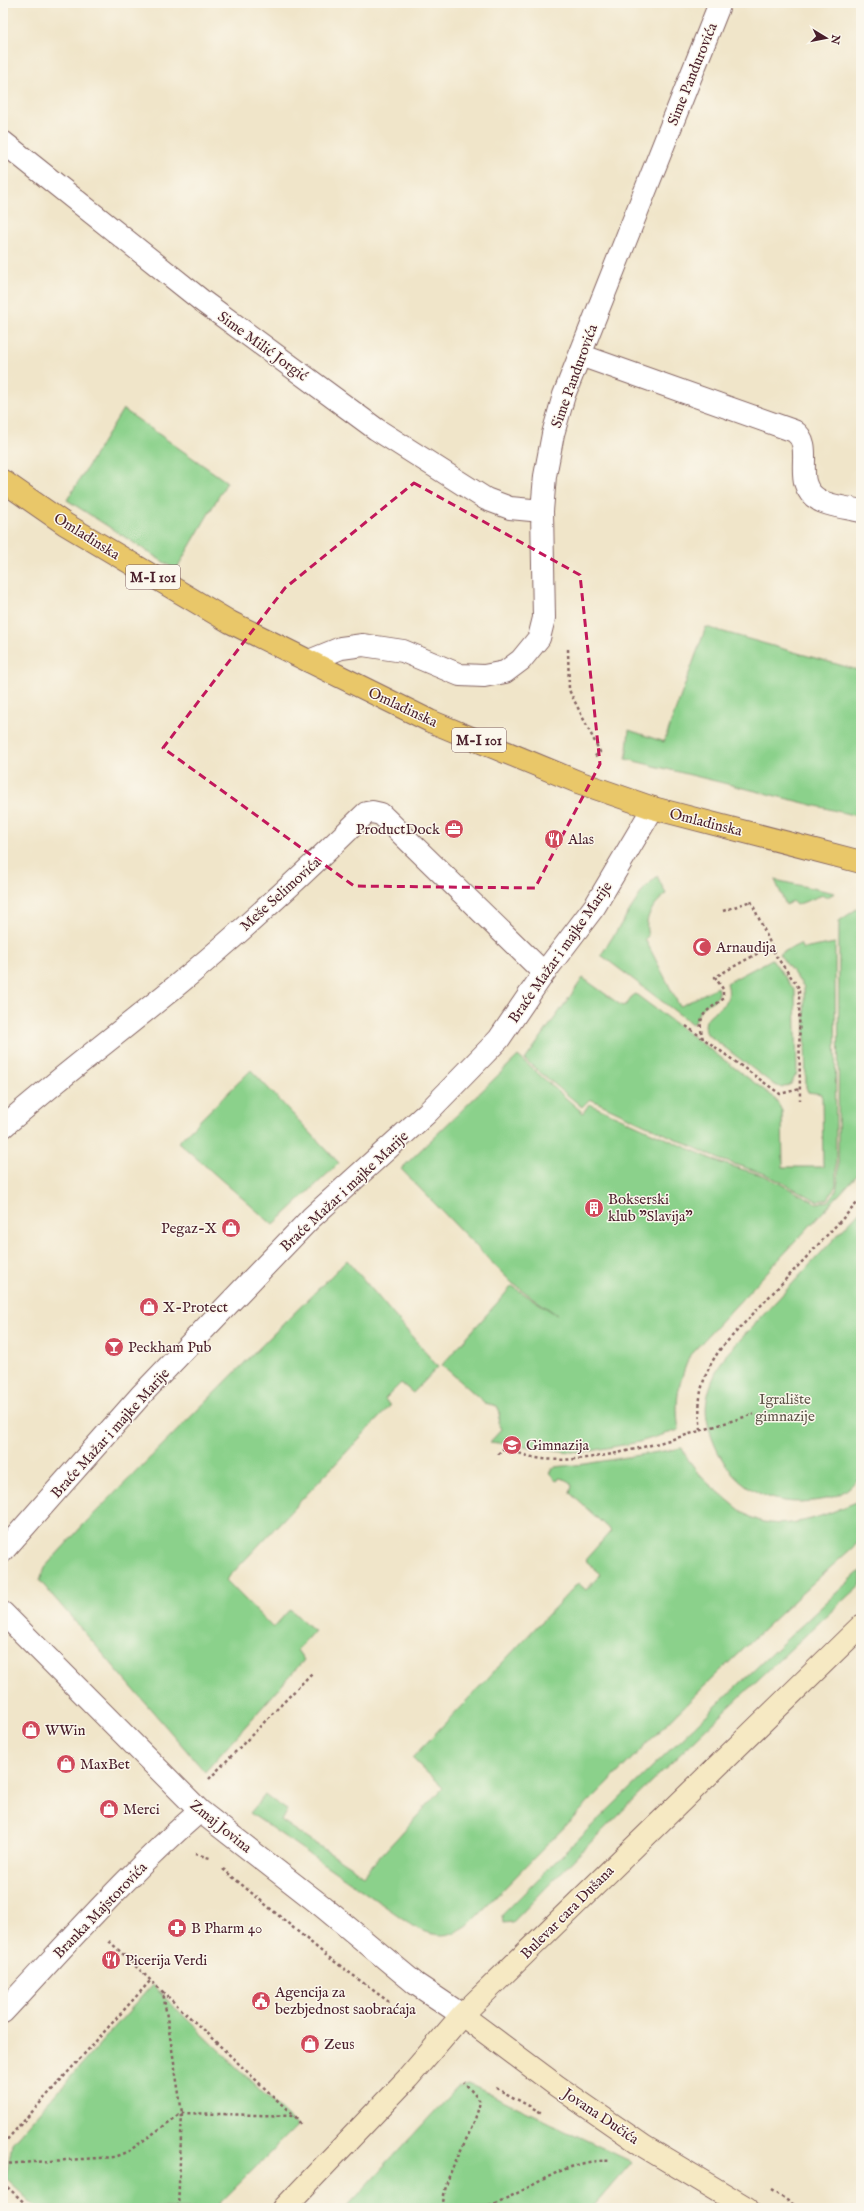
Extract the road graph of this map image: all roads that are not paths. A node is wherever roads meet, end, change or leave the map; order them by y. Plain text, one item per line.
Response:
1 (720, 3) edge
2 (3, 142) edge
3 (580, 355) junction
4 (3, 481) edge
5 (542, 511) junction
6 (861, 511) edge
7 (309, 661) junction
8 (652, 808) junction
9 (861, 862) edge
10 (544, 974) junction
11 (3, 1127) edge
12 (3, 1551) edge
13 (3, 1613) edge
14 (861, 1626) edge
15 (200, 1811) junction
16 (3, 2012) edge
17 (462, 2015) junction
18 (284, 2208) edge
19 (747, 2208) edge

1 - 3 street, Sime Pandurovića
2 - 5 street, Sime Milić Jorgić
3 - 5 street, Sime Pandurovića
3 - 6 street
4 - 7 main road, Omladinska / M-I 101
5 - 7 street, Sime Pandurovića
7 - 8 main road, Omladinska / M-I 101
8 - 9 main road, Omladinska / M-I 101
8 - 10 street, Braće Mažar i majke Marije
10 - 11 street, Meše Selimovića
10 - 12 street, Braće Mažar i majke Marije
13 - 15 street, Zmaj Jovina
14 - 17 main road, Bulevar cara Dušana
15 - 16 street, Branka Majstorovića
15 - 17 street, Zmaj Jovina
17 - 18 main road, Bulevar cara Dušana
17 - 19 main road, Jovana Dučića

